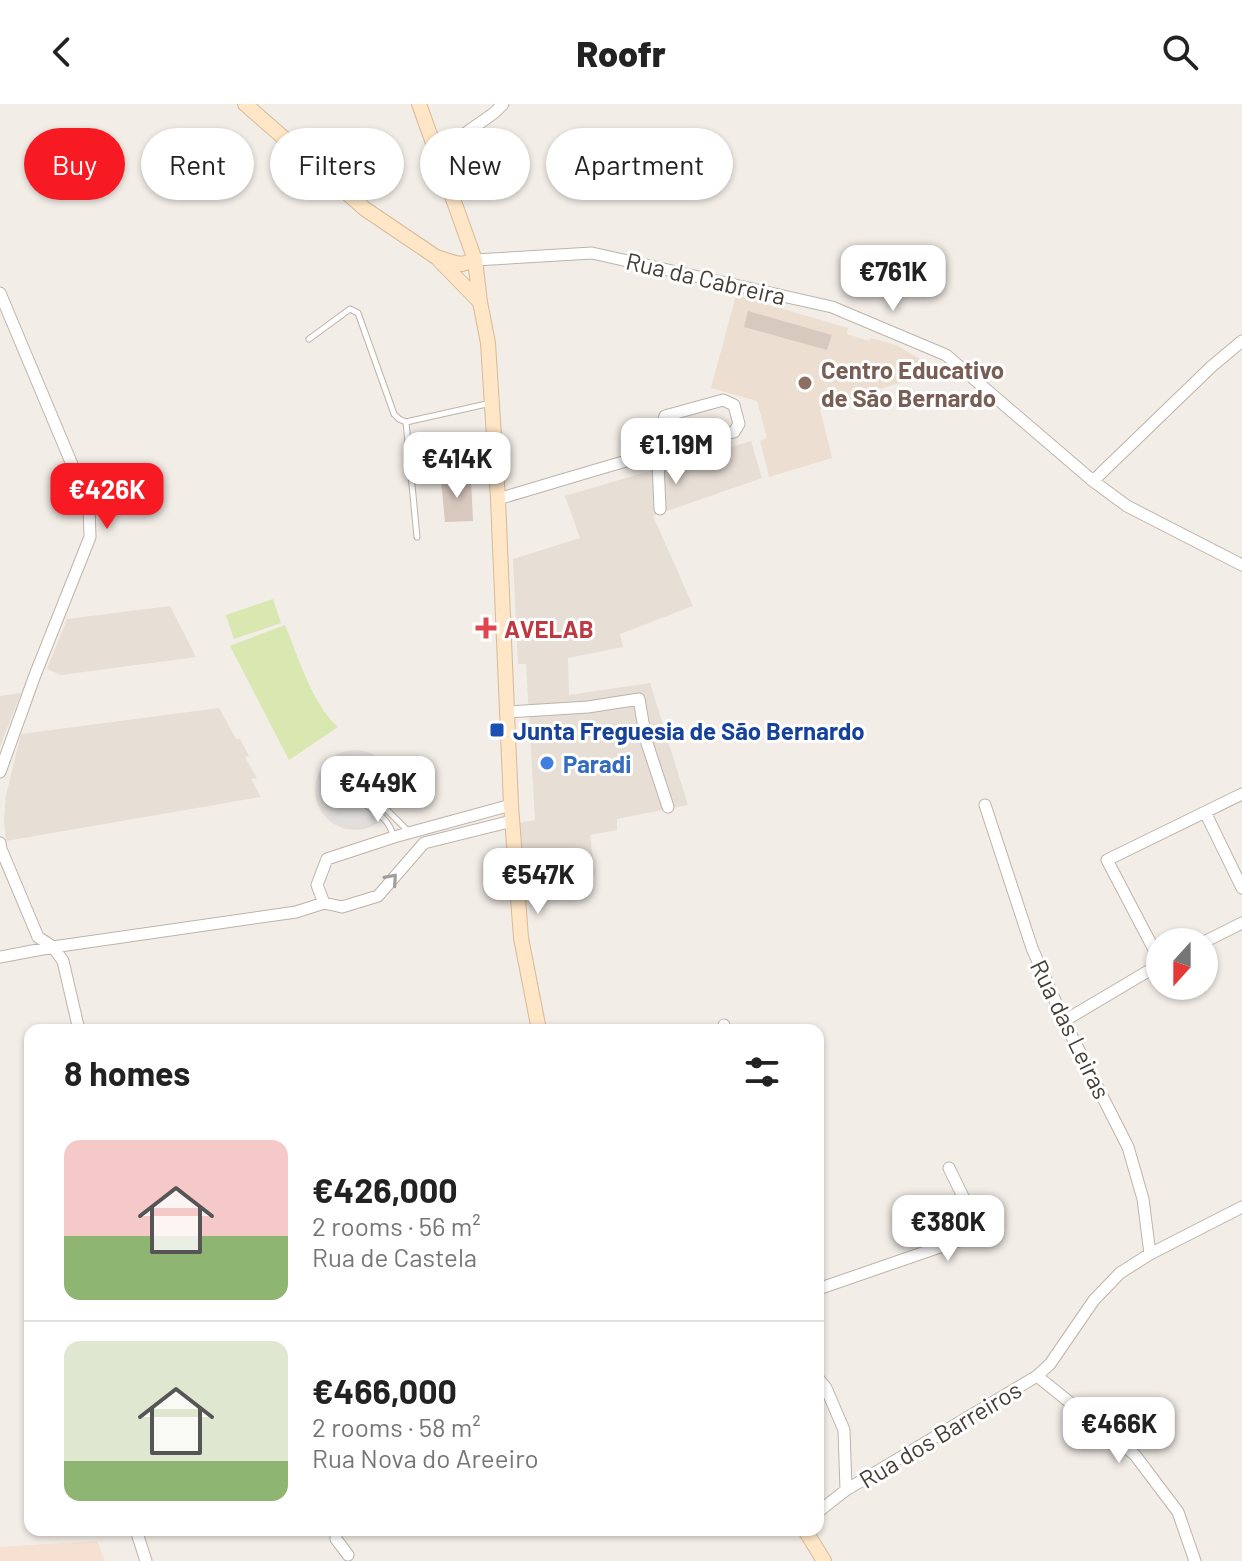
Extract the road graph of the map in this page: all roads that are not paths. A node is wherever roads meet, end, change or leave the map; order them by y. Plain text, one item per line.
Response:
1 (245, 104) edge
2 (419, 104) edge
3 (503, 104) edge
4 (427, 128) edge
5 (473, 128) edge
6 (453, 200) edge
7 (436, 257) junction
8 (475, 260) junction
9 (0, 293) edge
10 (480, 302) junction
11 (309, 339) dead end
12 (1242, 341) edge
13 (492, 403) junction
14 (406, 422) junction
15 (654, 452) junction
16 (1093, 481) junction
17 (498, 499) junction
18 (660, 509) dead end
19 (417, 537) dead end
20 (1242, 565) edge
21 (507, 712) junction
22 (0, 772) edge
23 (1242, 794) edge
24 (373, 796) dead end
25 (366, 805) dead end
26 (511, 805) junction
27 (985, 805) dead end
28 (668, 807) dead end
29 (1205, 812) junction
30 (512, 821) junction
31 (410, 833) junction
32 (394, 837) junction
33 (0, 843) edge
34 (1242, 888) edge
35 (324, 903) junction
36 (1242, 923) edge
37 (1218, 935) edge
38 (1146, 936) edge
39 (53, 947) junction
40 (0, 957) edge
41 (1146, 971) edge
42 (1064, 1021) junction
43 (78, 1024) edge
44 (538, 1024) edge
45 (949, 1168) dead end
46 (1242, 1207) edge
47 (1150, 1254) junction
48 (824, 1287) edge
49 (1037, 1376) junction
50 (824, 1386) edge
51 (846, 1490) junction
52 (824, 1507) edge
53 (138, 1536) edge
54 (336, 1536) edge
55 (809, 1536) edge
56 (348, 1555) dead end
57 (146, 1561) edge
58 (824, 1561) edge
59 (1195, 1561) edge

1 - 7 main road
2 - 4 main road
3 - 5 street
6 - 8 main road
7 - 8 main road
7 - 10 main road
8 - 10 main road
8 - 16 street, Rua da Cabreira
9 - 22 street
10 - 13 main road
11 - 14 lane
12 - 16 street
13 - 14 lane
13 - 17 main road
14 - 19 lane
15 - 15 street
15 - 17 street
15 - 18 street
16 - 20 street, Rua da Cabreira
17 - 21 main road
21 - 26 main road
21 - 28 street
23 - 29 street
24 - 31 lane
25 - 32 lane
26 - 30 main road
26 - 31 street
27 - 42 street, Rua das Leiras
29 - 34 street
29 - 38 street
35 -> 30 street
30 - 44 main road
31 - 32 street
32 - 35 street
33 - 39 street
35 - 39 street
36 - 37 street
39 - 40 street
39 - 43 street
41 - 42 street
42 - 47 street, Rua das Leiras
45 - 48 street
46 - 47 street, Rua dos Barreiros
47 - 49 street, Rua dos Barreiros
49 - 51 street, Rua dos Barreiros
49 - 59 street
50 - 51 street
51 - 52 street, Rua dos Barreiros
53 - 57 street
54 - 56 street
55 - 58 main road

